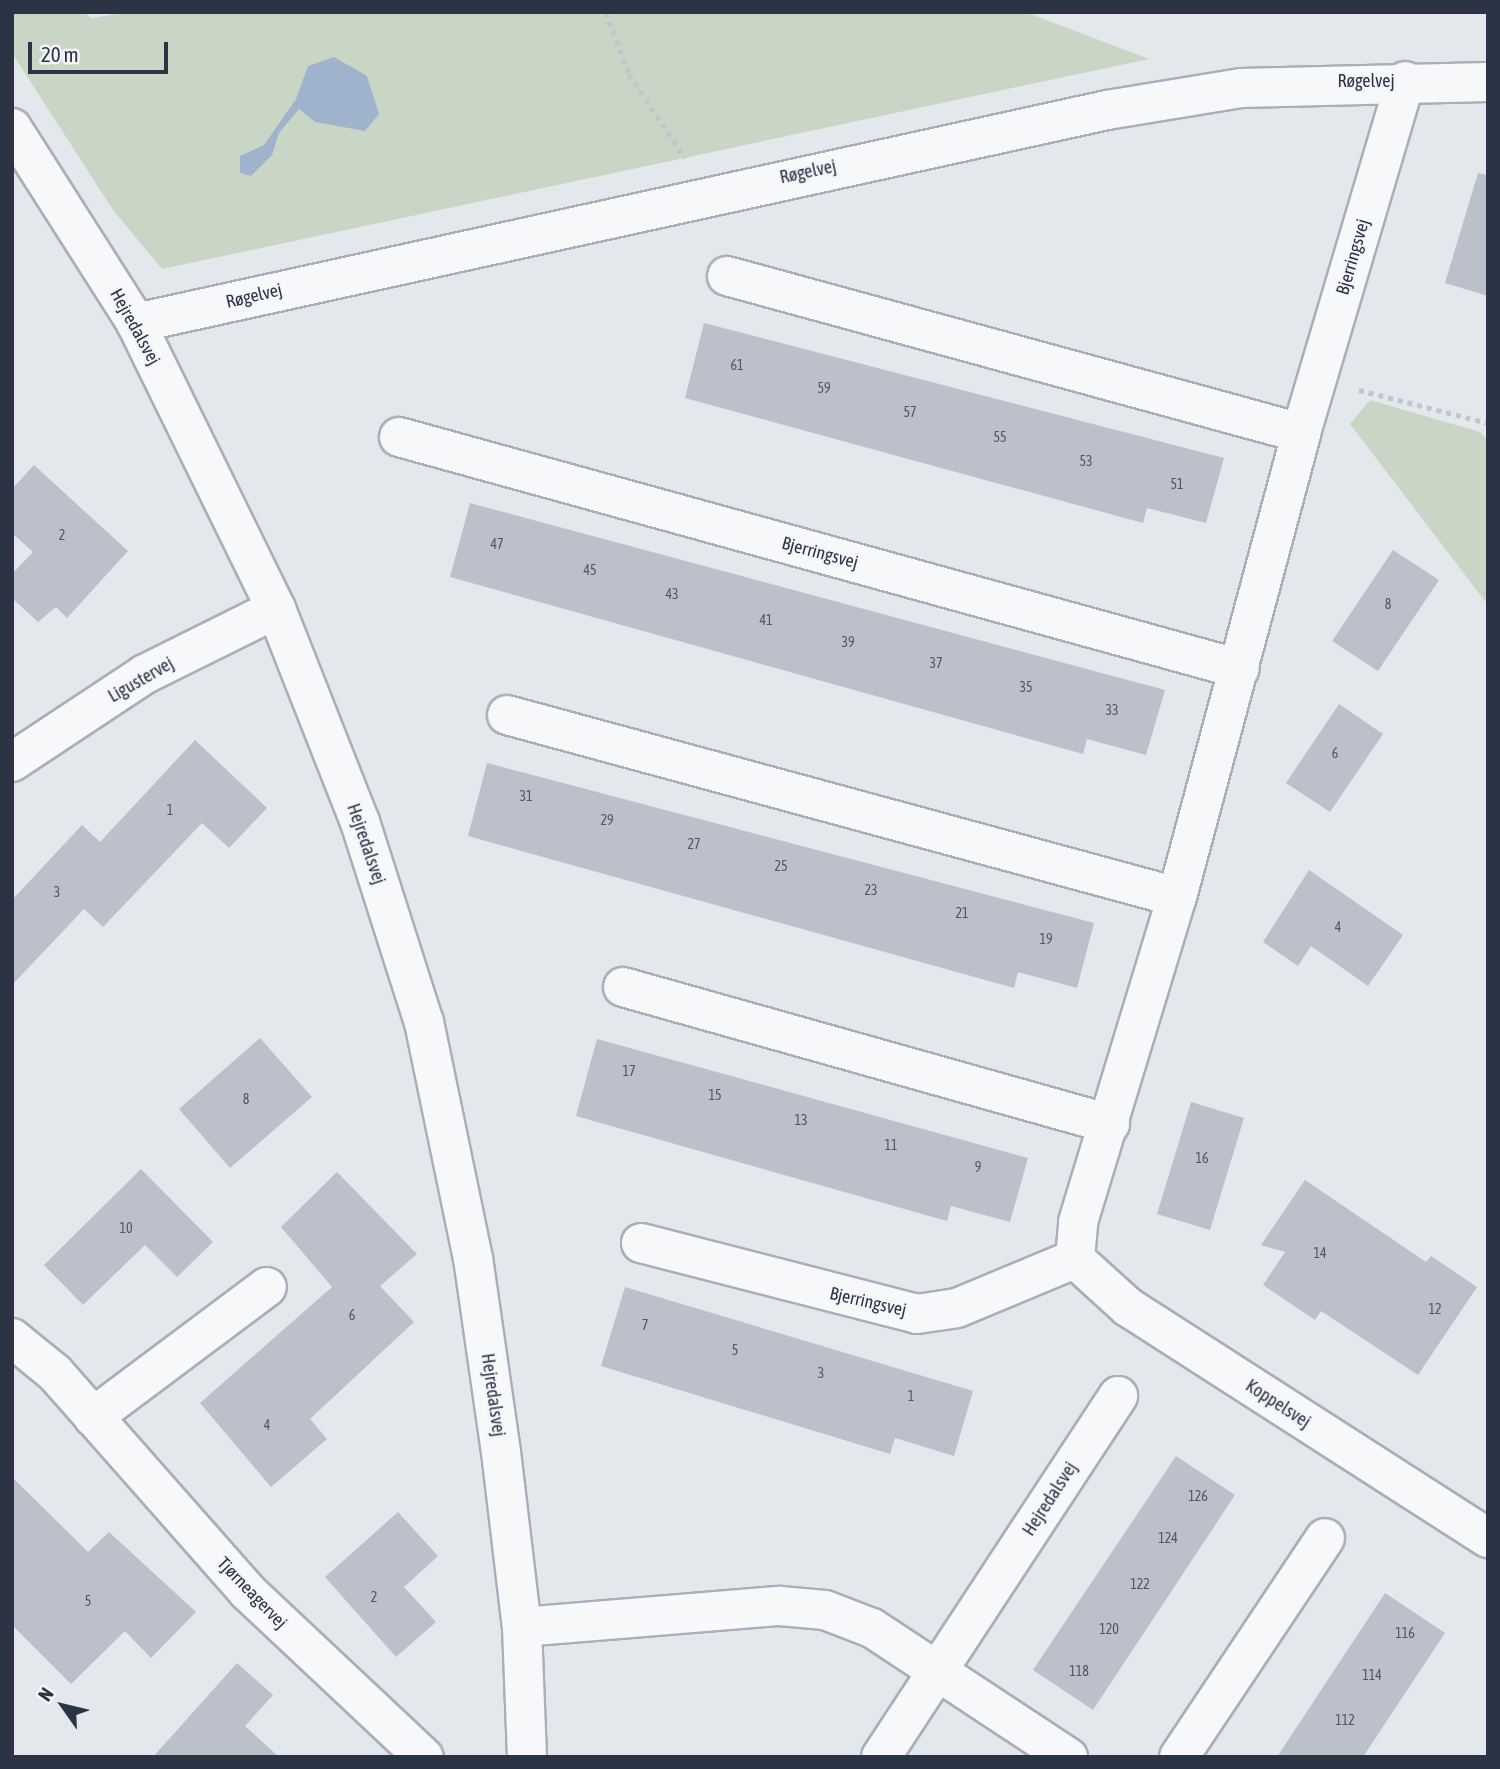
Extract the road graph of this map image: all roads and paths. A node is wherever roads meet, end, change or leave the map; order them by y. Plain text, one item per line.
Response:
1 (606, 12) edge
2 (1405, 81) junction
3 (1488, 82) edge
4 (12, 128) edge
5 (708, 194) junction
6 (727, 276) dead end
7 (136, 323) junction
8 (1317, 380) junction
9 (1488, 423) edge
10 (1301, 433) junction
11 (399, 436) dead end
12 (276, 609) junction
13 (1240, 669) junction
14 (507, 715) dead end
15 (12, 762) edge
16 (1177, 897) junction
17 (623, 987) dead end
18 (1110, 1124) junction
19 (641, 1243) dead end
20 (1075, 1259) junction
21 (267, 1287) dead end
22 (12, 1338) edge
23 (1118, 1396) dead end
24 (93, 1417) junction
25 (1325, 1538) dead end
26 (1488, 1538) edge
27 (522, 1628) junction
28 (937, 1672) junction
29 (424, 1757) edge
30 (527, 1757) edge
31 (881, 1757) edge
32 (1068, 1757) edge
33 (1179, 1757) edge

1 - 5 path
2 - 3 street, Røgelvej
2 - 5 street, Røgelvej
2 - 8 street, Bjerringsvej
4 - 7 street, Hejredalsvej
5 - 7 street, Røgelvej
6 - 10 street
7 - 12 street, Hejredalsvej
8 - 9 path
8 - 10 street, Bjerringsvej
10 - 13 street, Bjerringsvej
11 - 13 street, Bjerringsvej
12 - 15 street, Ligustervej
12 - 27 street, Hejredalsvej
13 - 16 street, Bjerringsvej
14 - 16 street
16 - 18 street, Bjerringsvej
17 - 18 street
18 - 20 street, Bjerringsvej
19 - 20 street, Bjerringsvej
20 - 26 street, Koppelsvej
21 - 24 street
22 - 24 street, Tjørneagervej
23 - 28 street, Hejredalsvej
24 - 29 street, Tjørneagervej
25 - 33 street
27 - 28 street
27 - 30 street, Hejredalsvej
28 - 31 street, Hejredalsvej
28 - 32 street

